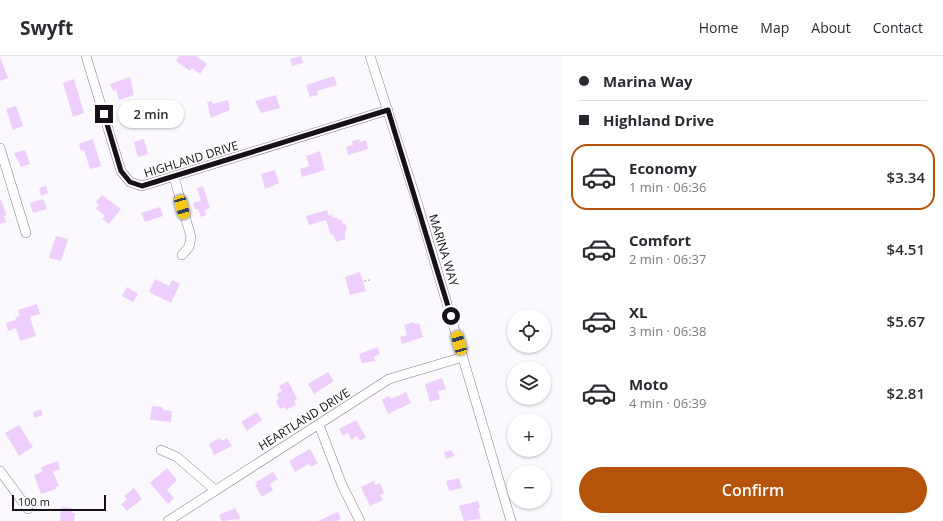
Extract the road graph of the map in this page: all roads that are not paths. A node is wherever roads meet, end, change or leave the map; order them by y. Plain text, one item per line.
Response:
1 (86, 56) edge
2 (370, 56) edge
3 (388, 110) junction
4 (0, 148) edge
5 (174, 177) junction
6 (26, 233) dead end
7 (182, 255) dead end
8 (463, 357) junction
9 (319, 425) junction
10 (161, 450) dead end
11 (0, 471) edge
12 (215, 490) junction
13 (28, 509) dead end
14 (168, 521) edge
15 (360, 521) edge
16 (511, 521) edge

1 - 5 street, HIGHLAND DRIVE
2 - 3 street, MARINA WAY
3 - 5 street, HIGHLAND DRIVE
3 - 8 street, MARINA WAY
4 - 6 street
5 - 7 street
8 - 9 street, HEARTLAND DRIVE
8 - 16 street, MARINA WAY
9 - 12 street, HEARTLAND DRIVE
9 - 15 street
10 - 12 street
11 - 13 street
12 - 14 street, HEARTLAND DRIVE

